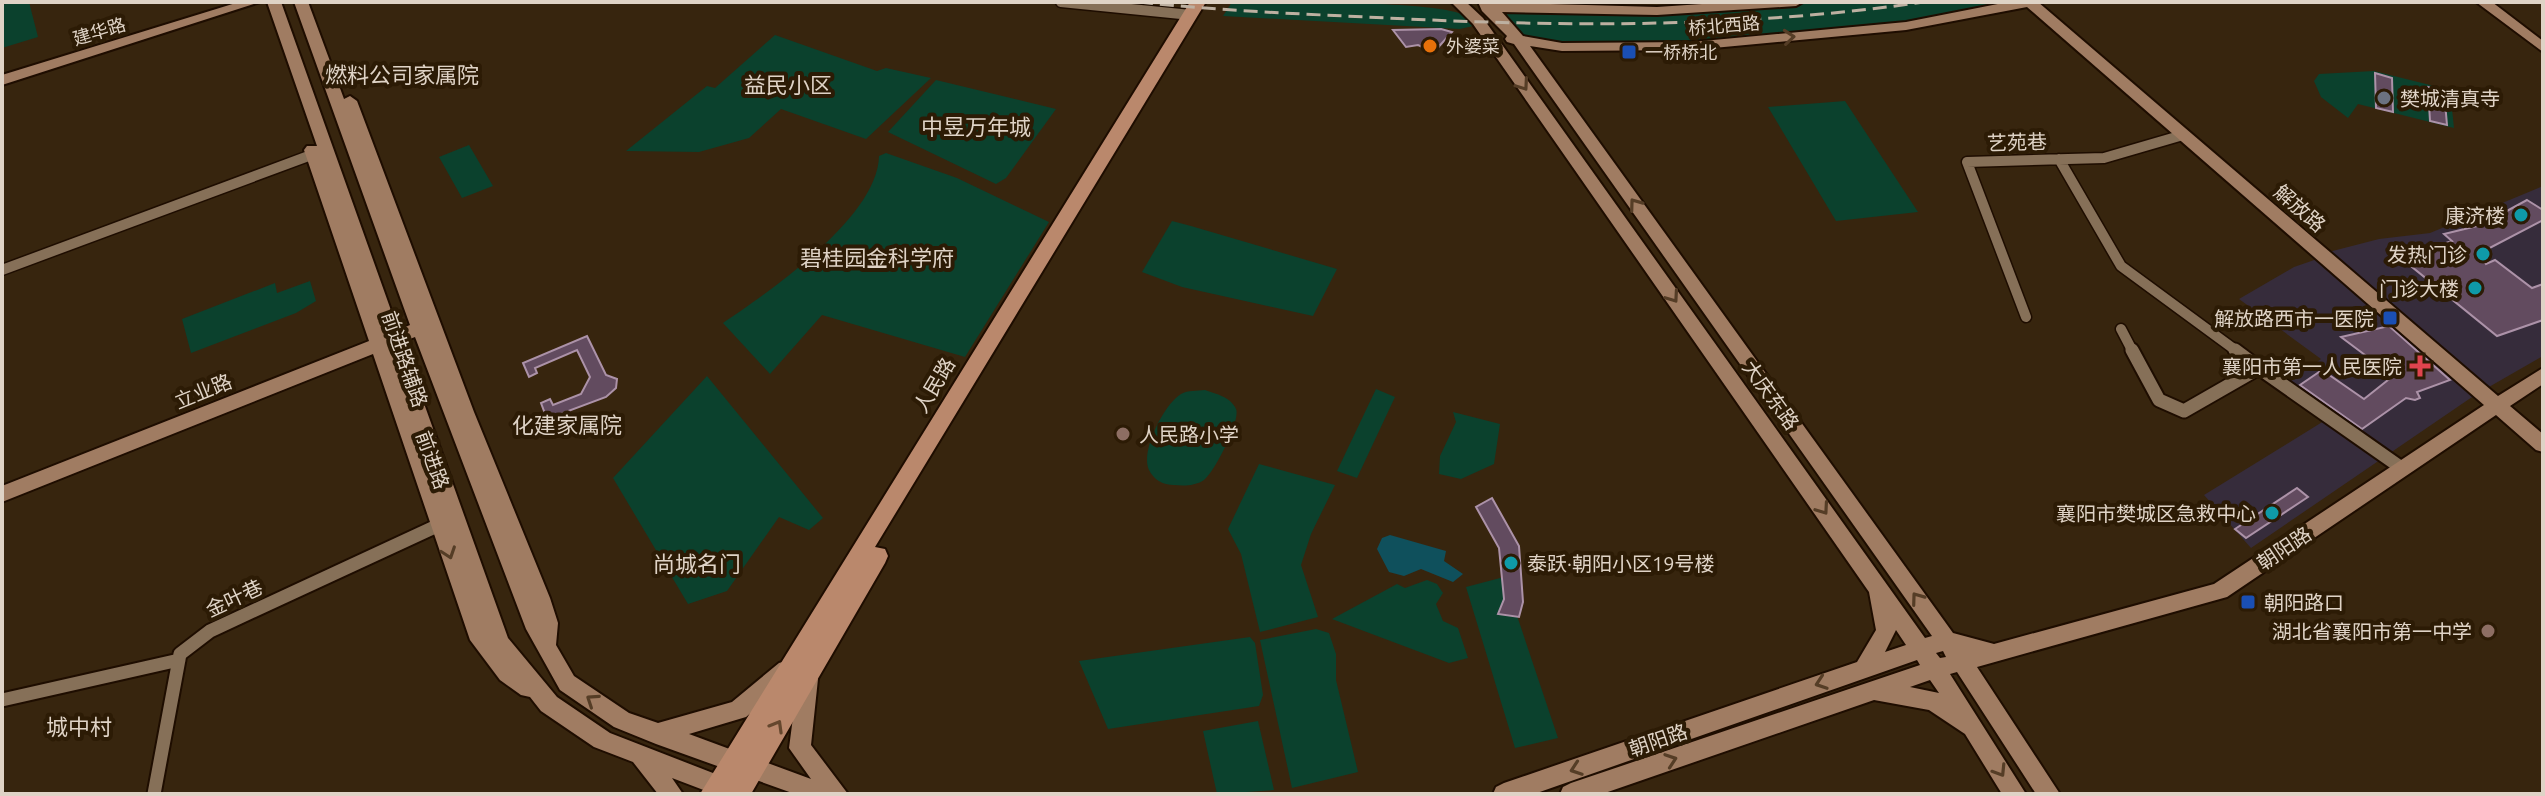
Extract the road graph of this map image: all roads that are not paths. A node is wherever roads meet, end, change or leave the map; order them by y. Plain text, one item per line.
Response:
1 (301, 2) edge
2 (311, 2) edge
3 (1061, 2) edge
4 (1212, 2) edge
5 (2030, 2) edge
6 (2483, 2) edge
7 (2496, 2) edge
8 (1785, 3) edge
9 (233, 4) edge
10 (1460, 5) edge
11 (1488, 5) edge
12 (1592, 6) edge
13 (267, 7) edge
14 (1194, 8) edge
15 (2543, 36) edge
16 (1517, 38) junction
17 (1494, 43) junction
18 (1562, 47) junction
19 (2543, 48) edge
20 (1529, 57) junction
21 (2, 73) edge
22 (2, 80) edge
23 (2183, 135) junction
24 (319, 152) junction
25 (2059, 159) junction
26 (2, 270) edge
27 (2026, 317) dead end
28 (420, 328) junction
29 (2121, 329) dead end
30 (384, 343) junction
31 (2259, 368) junction
32 (2543, 375) edge
33 (2495, 406) junction
34 (2543, 445) edge
35 (2403, 469) junction
36 (2, 494) edge
37 (439, 525) junction
38 (1876, 584) junction
39 (1947, 640) junction
40 (546, 646) junction
41 (1921, 648) junction
42 (1994, 653) junction
43 (179, 660) junction
44 (1962, 662) junction
45 (1865, 668) junction
46 (800, 669) junction
47 (1935, 669) junction
48 (1874, 690) junction
49 (2, 700) edge
50 (549, 704) junction
51 (1975, 732) junction
52 (656, 734) junction
53 (640, 756) junction
54 (742, 764) junction
55 (729, 792) edge
56 (154, 794) edge
57 (672, 794) edge
58 (824, 794) edge
59 (837, 794) edge
60 (1504, 794) edge
61 (1571, 794) edge
62 (2015, 794) edge
63 (2049, 794) edge

1 - 28 main road, 前进路
2 - 40 main road, 前进路辅路
3 - 14 street
4 - 46 main road, 人民路
18 -> 5 main road, 桥北西路
5 - 23 main road, 解放路
6 - 19 main road
7 - 15 main road
8 - 12 main road
9 - 13 main road, 建华路
9 - 21 main road, 建华路
9 - 22 main road, 建华路
10 - 11 main road
10 - 17 main road, 大庆东路
11 - 12 main road
11 - 16 main road, 大庆东路
13 - 24 main road, 前进路辅路
14 - 46 main road, 人民路
16 - 17 main road
16 - 18 main road, 桥北西路
16 - 20 main road, 大庆东路
17 -> 38 main road, 大庆东路
18 - 20 main road
39 -> 20 main road, 大庆东路
23 - 25 street, 艺苑巷
23 - 33 main road, 解放路
24 - 26 street
24 - 30 main road, 前进路辅路
25 - 27 street, 艺苑巷
25 - 31 street
28 - 30 main road, 立业路
28 - 40 main road, 前进路
29 - 31 street
30 - 36 main road, 立业路
30 - 37 main road, 前进路辅路
30 - 50 main road, 前进路
31 - 35 street
32 - 33 main road, 朝阳路
33 - 34 main road, 解放路
33 - 35 main road, 朝阳路
35 - 42 main road, 朝阳路
37 - 43 street, 金叶巷
37 -> 50 main road, 前进路辅路
38 - 41 main road, 大庆东路
38 - 45 main road
39 - 41 main road, 朝阳路
39 - 42 main road
39 - 44 main road, 大庆东路
52 -> 40 main road, 前进路
41 - 45 main road, 朝阳路
41 - 47 main road, 大庆东路
42 - 44 main road, 朝阳路
43 - 49 street
43 - 56 street
44 - 47 main road, 朝阳路
44 - 63 main road, 大庆东路
45 -> 60 main road, 朝阳路
46 - 52 main road
46 - 54 main road, 人民路
46 - 59 main road
47 - 48 main road, 朝阳路
47 - 51 main road, 大庆东路
48 - 51 main road
61 -> 48 main road, 朝阳路
50 - 53 main road, 前进路
51 -> 62 main road, 大庆东路
52 - 54 main road, 前进路
53 - 55 main road, 前进路
53 - 57 main road
54 - 55 main road, 人民路
54 - 58 main road

